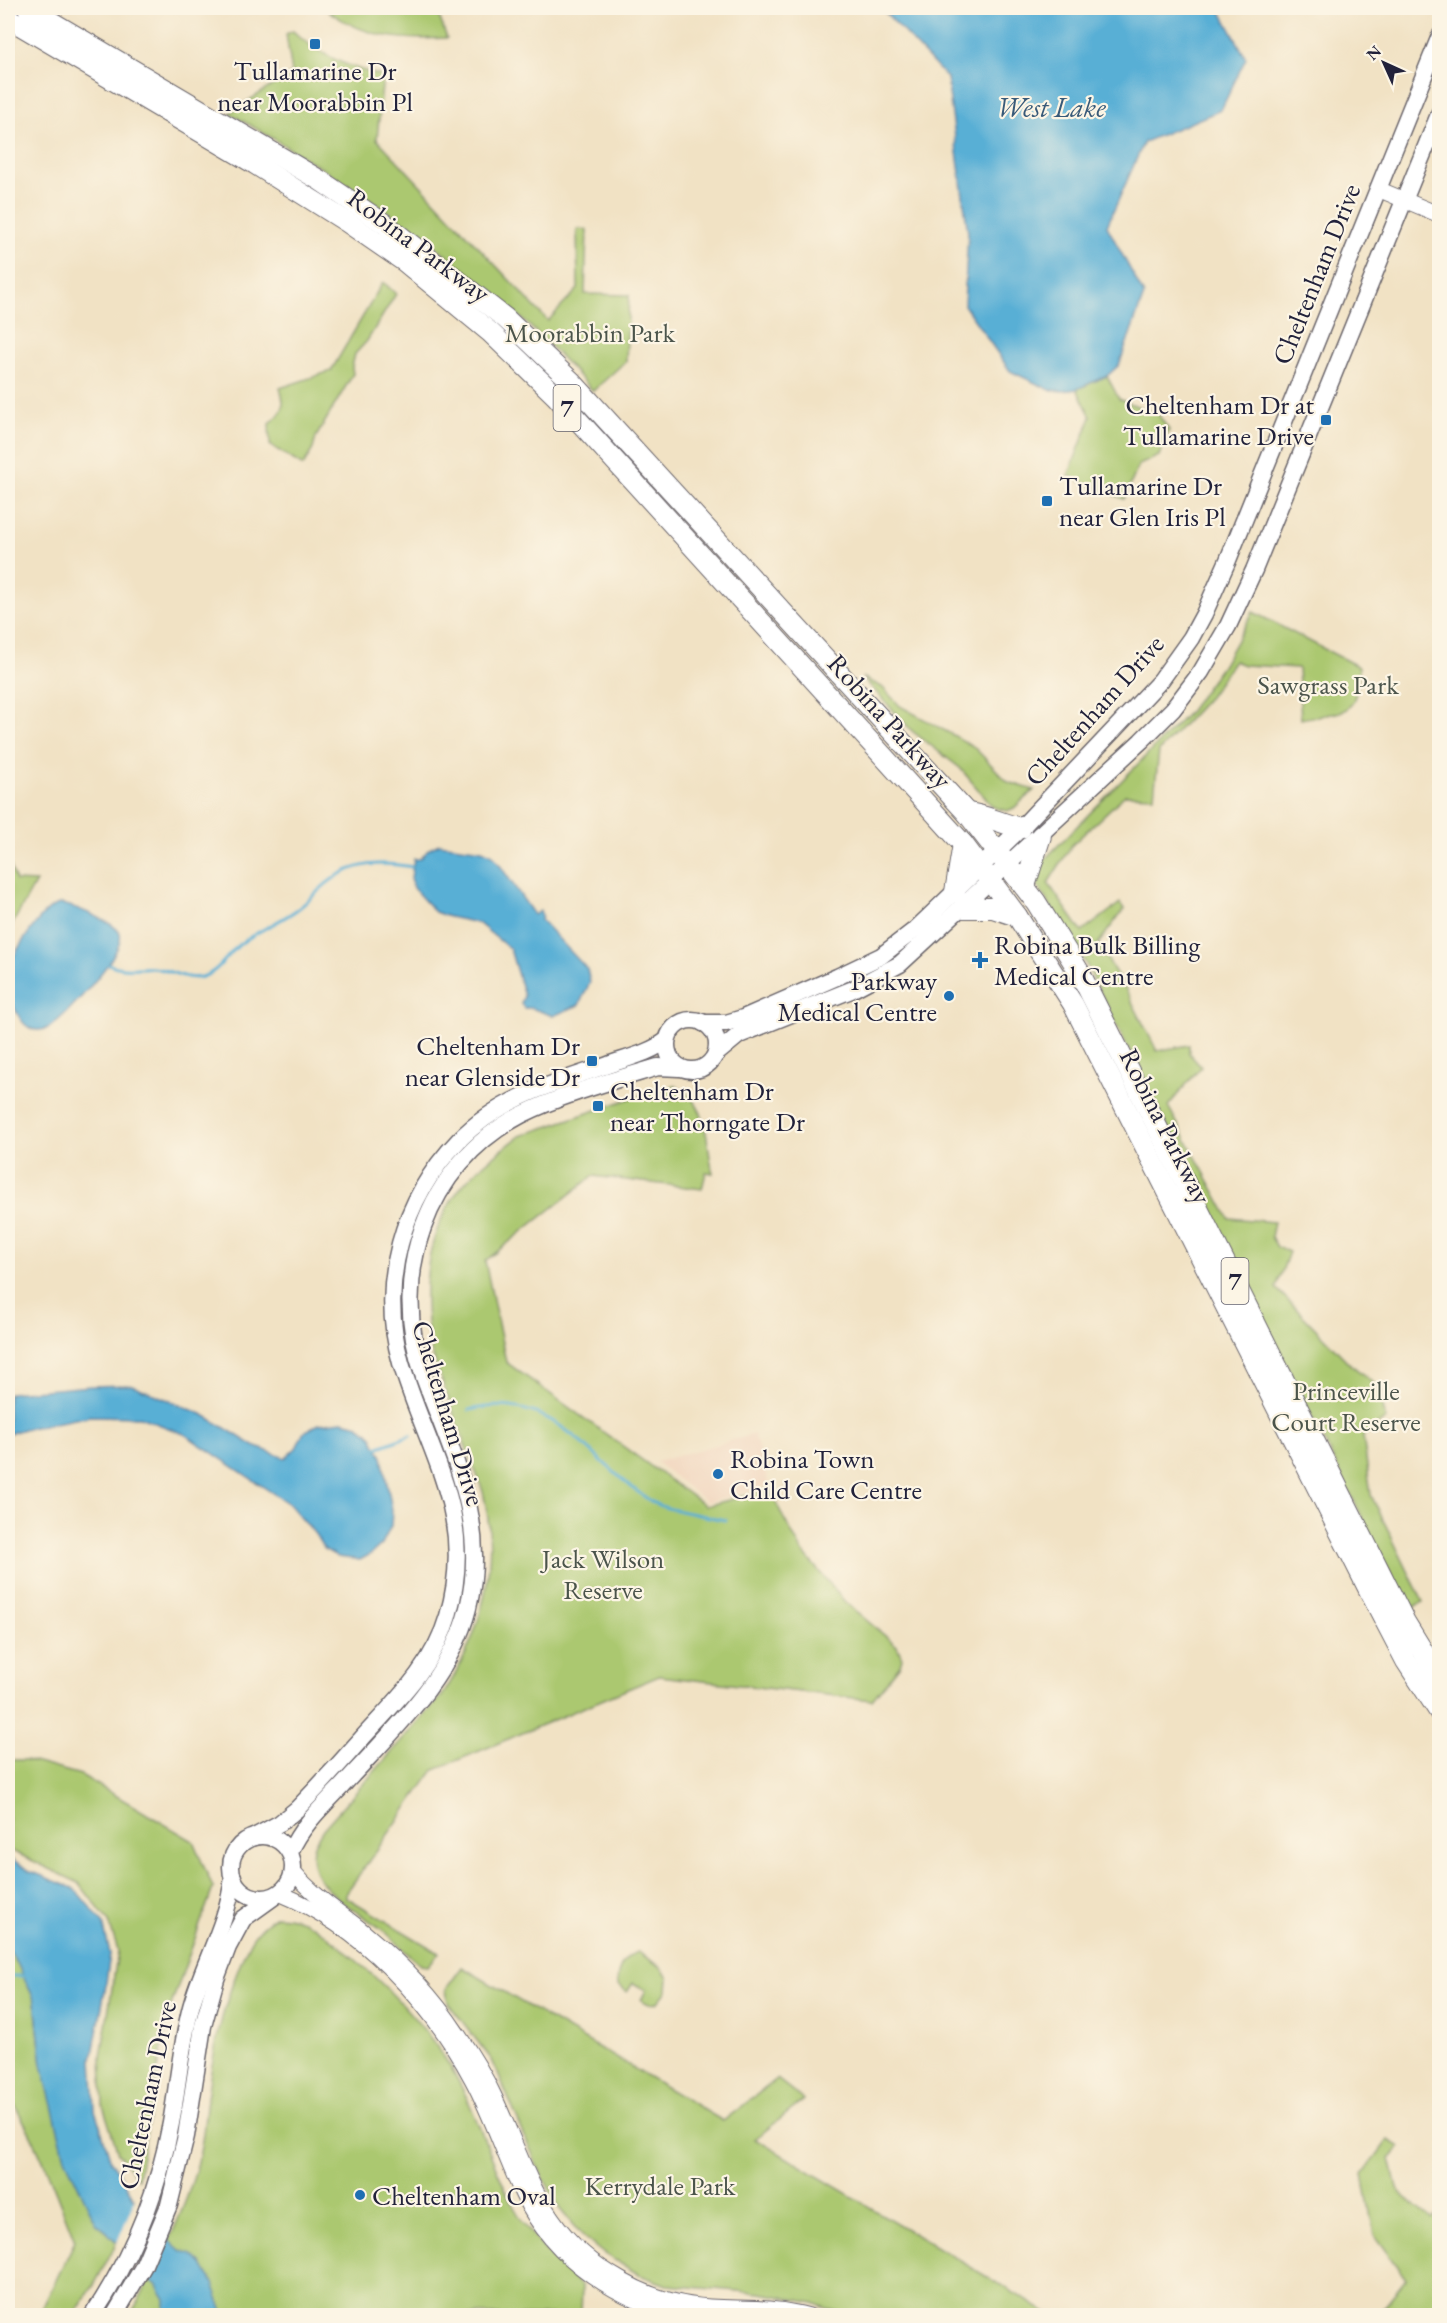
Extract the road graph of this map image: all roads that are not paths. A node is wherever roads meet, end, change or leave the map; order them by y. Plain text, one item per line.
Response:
1 (28, 8) edge
2 (12, 24) edge
3 (1440, 36) edge
4 (1440, 112) edge
5 (1378, 189) junction
6 (1403, 200) junction
7 (1440, 214) edge
8 (967, 813) junction
9 (1022, 828) junction
10 (1041, 836) junction
11 (963, 844) junction
12 (1003, 859) junction
13 (987, 874) junction
14 (1025, 886) junction
15 (959, 900) junction
16 (1017, 916) junction
17 (703, 1023) junction
18 (667, 1040) junction
19 (716, 1054) junction
20 (679, 1068) junction
21 (1440, 1679) edge
22 (1440, 1713) edge
23 (254, 1837) junction
24 (290, 1852) junction
25 (293, 1871) junction
26 (233, 1877) junction
27 (277, 1894) junction
28 (92, 2316) edge
29 (114, 2316) edge
30 (690, 2316) edge
31 (809, 2316) edge

1 - 8 main road, Robina Parkway / 7
2 - 11 main road, Robina Parkway / 7
3 - 5 main road, Cheltenham Drive
4 - 6 main road, Cheltenham Drive
5 - 6 street
5 - 9 main road, Cheltenham Drive
6 - 7 street
6 - 10 main road, Cheltenham Drive
8 - 9 main road
8 - 12 main road, Robina Parkway / 7
9 - 12 main road, Cheltenham Drive
10 - 12 main road, Cheltenham Drive
10 - 14 main road
11 - 13 main road, Robina Parkway / 7
11 - 15 main road
12 - 13 main road, Cheltenham Drive
12 - 14 main road, Robina Parkway / 7
13 - 15 main road, Cheltenham Drive
13 - 16 main road, Robina Parkway / 7
14 - 21 main road, Robina Parkway / 7
15 - 16 main road
15 - 17 main road, Cheltenham Drive
15 - 19 main road, Cheltenham Drive
16 - 22 main road, Robina Parkway / 7
17 - 18 main road
17 - 19 main road
18 - 20 main road
18 - 23 main road, Cheltenham Drive
19 - 20 main road
20 - 24 main road, Cheltenham Drive
23 - 24 main road
23 - 26 main road
24 - 25 main road
25 - 27 main road
25 - 31 street
26 - 27 main road
26 - 28 main road, Cheltenham Drive
27 - 29 main road, Cheltenham Drive
27 - 30 street

